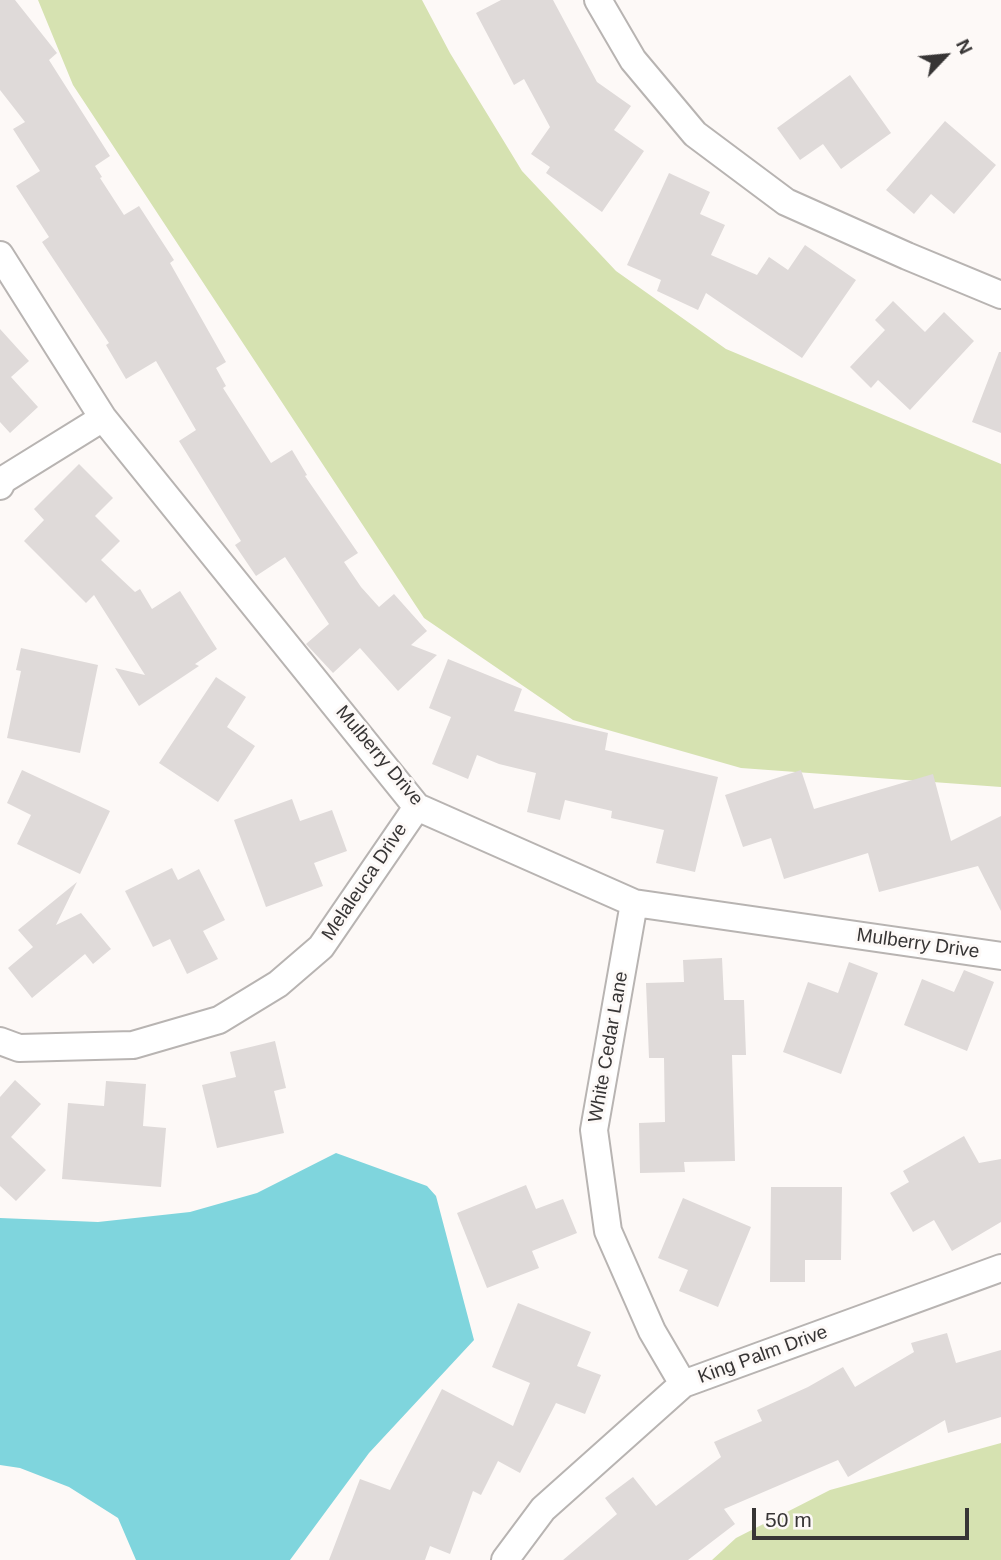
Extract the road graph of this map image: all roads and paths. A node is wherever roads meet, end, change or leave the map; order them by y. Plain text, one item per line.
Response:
1 (598, 0) edge
2 (0, 255) edge
3 (1001, 295) edge
4 (103, 418) junction
5 (0, 486) edge
6 (417, 807) junction
7 (634, 903) junction
8 (1001, 956) edge
9 (0, 1041) edge
10 (1001, 1268) edge
11 (683, 1384) junction
12 (505, 1560) edge

1 - 3 street
2 - 4 street, Mulberry Drive
4 - 5 street
4 - 6 street, Mulberry Drive
6 - 7 street, Mulberry Drive
6 - 9 street, Melaleuca Drive
7 - 8 street, Mulberry Drive
7 - 11 street, White Cedar Lane
10 - 11 street, King Palm Drive
11 - 12 street, King Palm Drive

